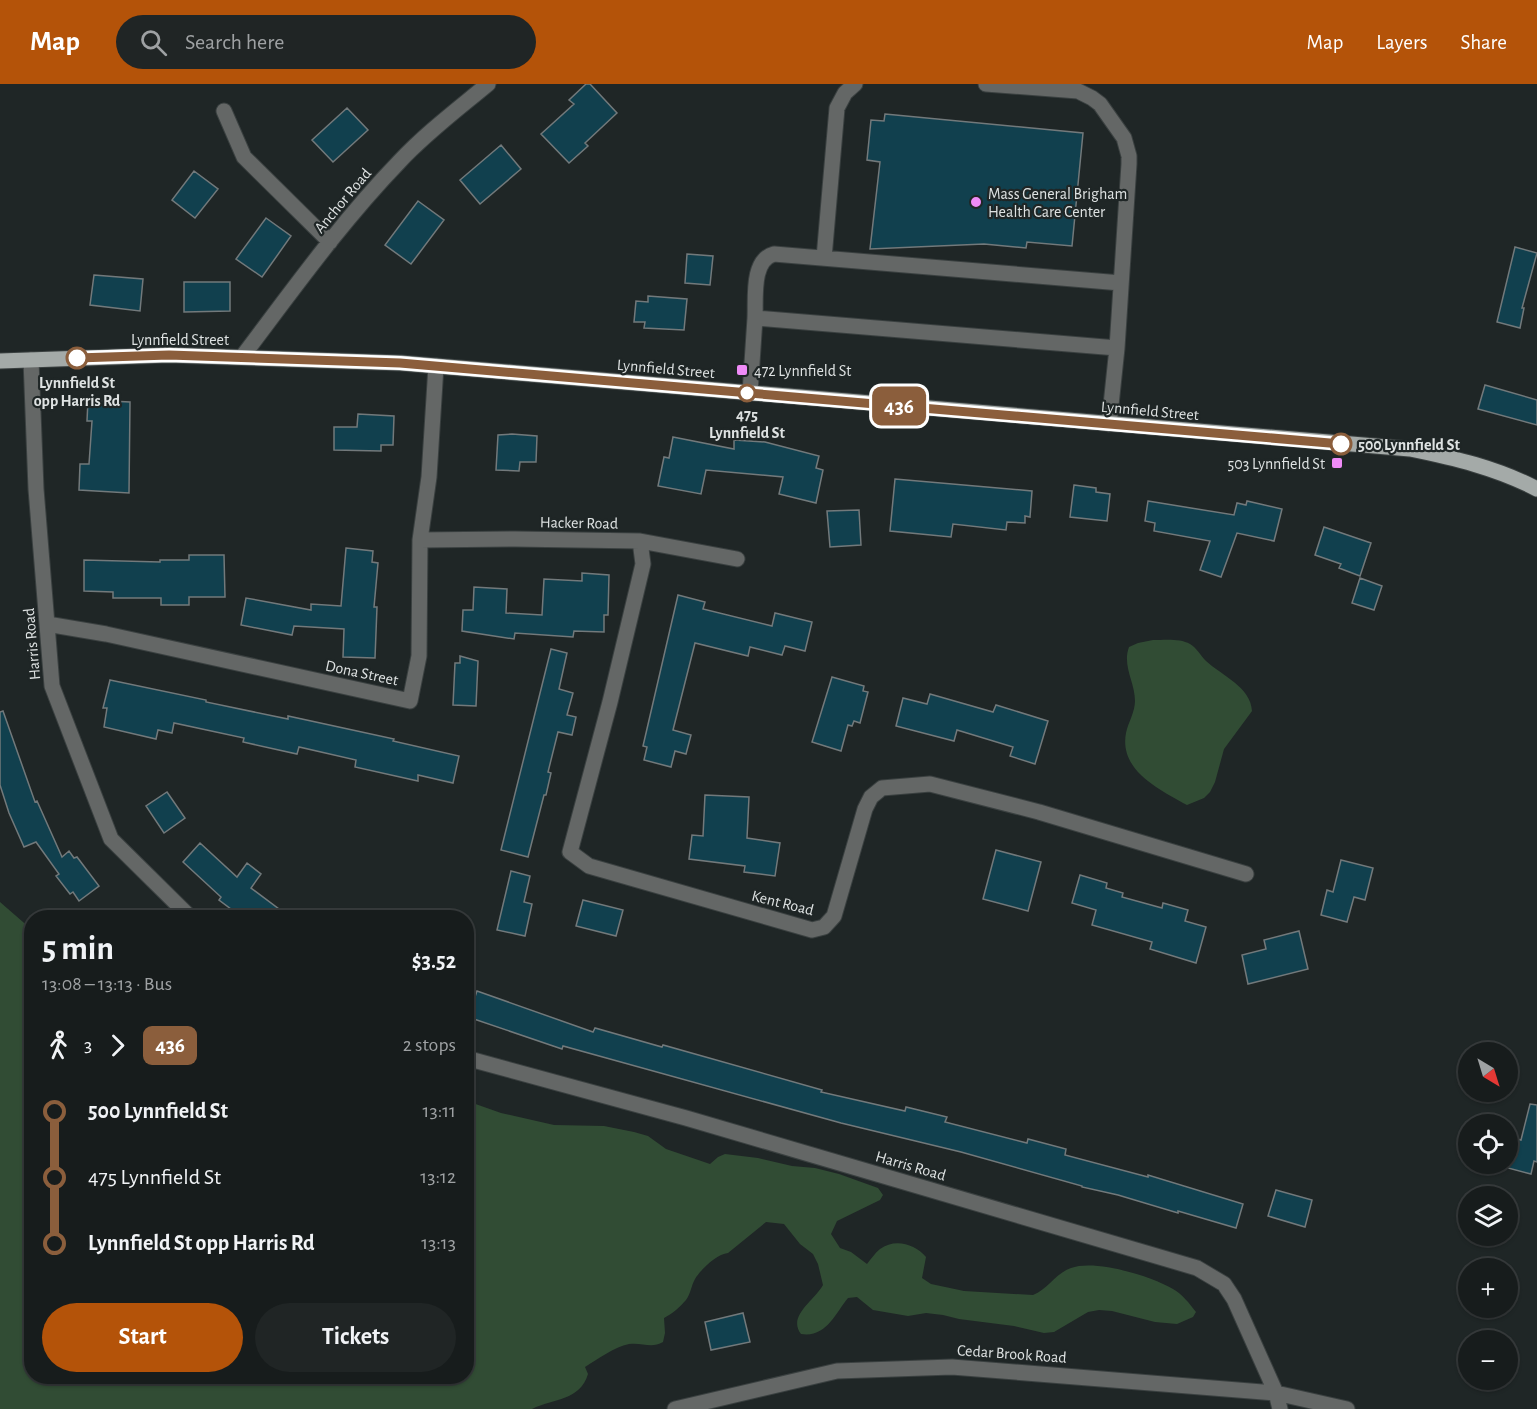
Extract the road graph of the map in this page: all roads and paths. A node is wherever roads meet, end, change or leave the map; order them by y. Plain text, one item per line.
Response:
1 (488, 84) edge
2 (855, 84) edge
3 (986, 84) edge
4 (225, 111) dead end
5 (330, 242) junction
6 (824, 258) junction
7 (1121, 283) junction
8 (755, 318) junction
9 (1117, 348) junction
10 (242, 357) junction
11 (31, 360) junction
12 (0, 361) edge
13 (436, 366) junction
14 (750, 393) junction
15 (1109, 424) junction
16 (1537, 489) edge
17 (420, 540) junction
18 (640, 541) junction
19 (737, 559) dead end
20 (47, 624) junction
21 (1246, 874) dead end
22 (183, 910) edge
23 (474, 1060) edge
24 (1276, 1393) junction
25 (675, 1409) edge
26 (1280, 1409) edge
27 (1347, 1409) edge

1 - 5 street, Anchor Road
2 - 6 street
3 - 7 street
4 - 5 street
5 - 10 street, Anchor Road
6 - 7 street
6 - 8 street
7 - 9 street
8 - 9 street
8 - 14 street
9 - 15 street
10 - 11 main road, Lynnfield Street
10 - 13 main road, Lynnfield Street
11 - 12 main road, Lynnfield Street
11 - 20 street, Harris Road
13 - 14 main road, Lynnfield Street
13 - 17 street, Dona Street
14 - 15 main road, Lynnfield Street
15 - 16 main road, Lynnfield Street
17 - 18 street, Hacker Road
17 - 20 street, Dona Street
18 - 19 street, Hacker Road
18 - 21 street, Kent Road
20 - 22 street, Harris Road
23 - 24 street, Harris Road
24 - 25 street, Cedar Brook Road
24 - 26 street, Harris Road
24 - 27 street, Cedar Brook Road

